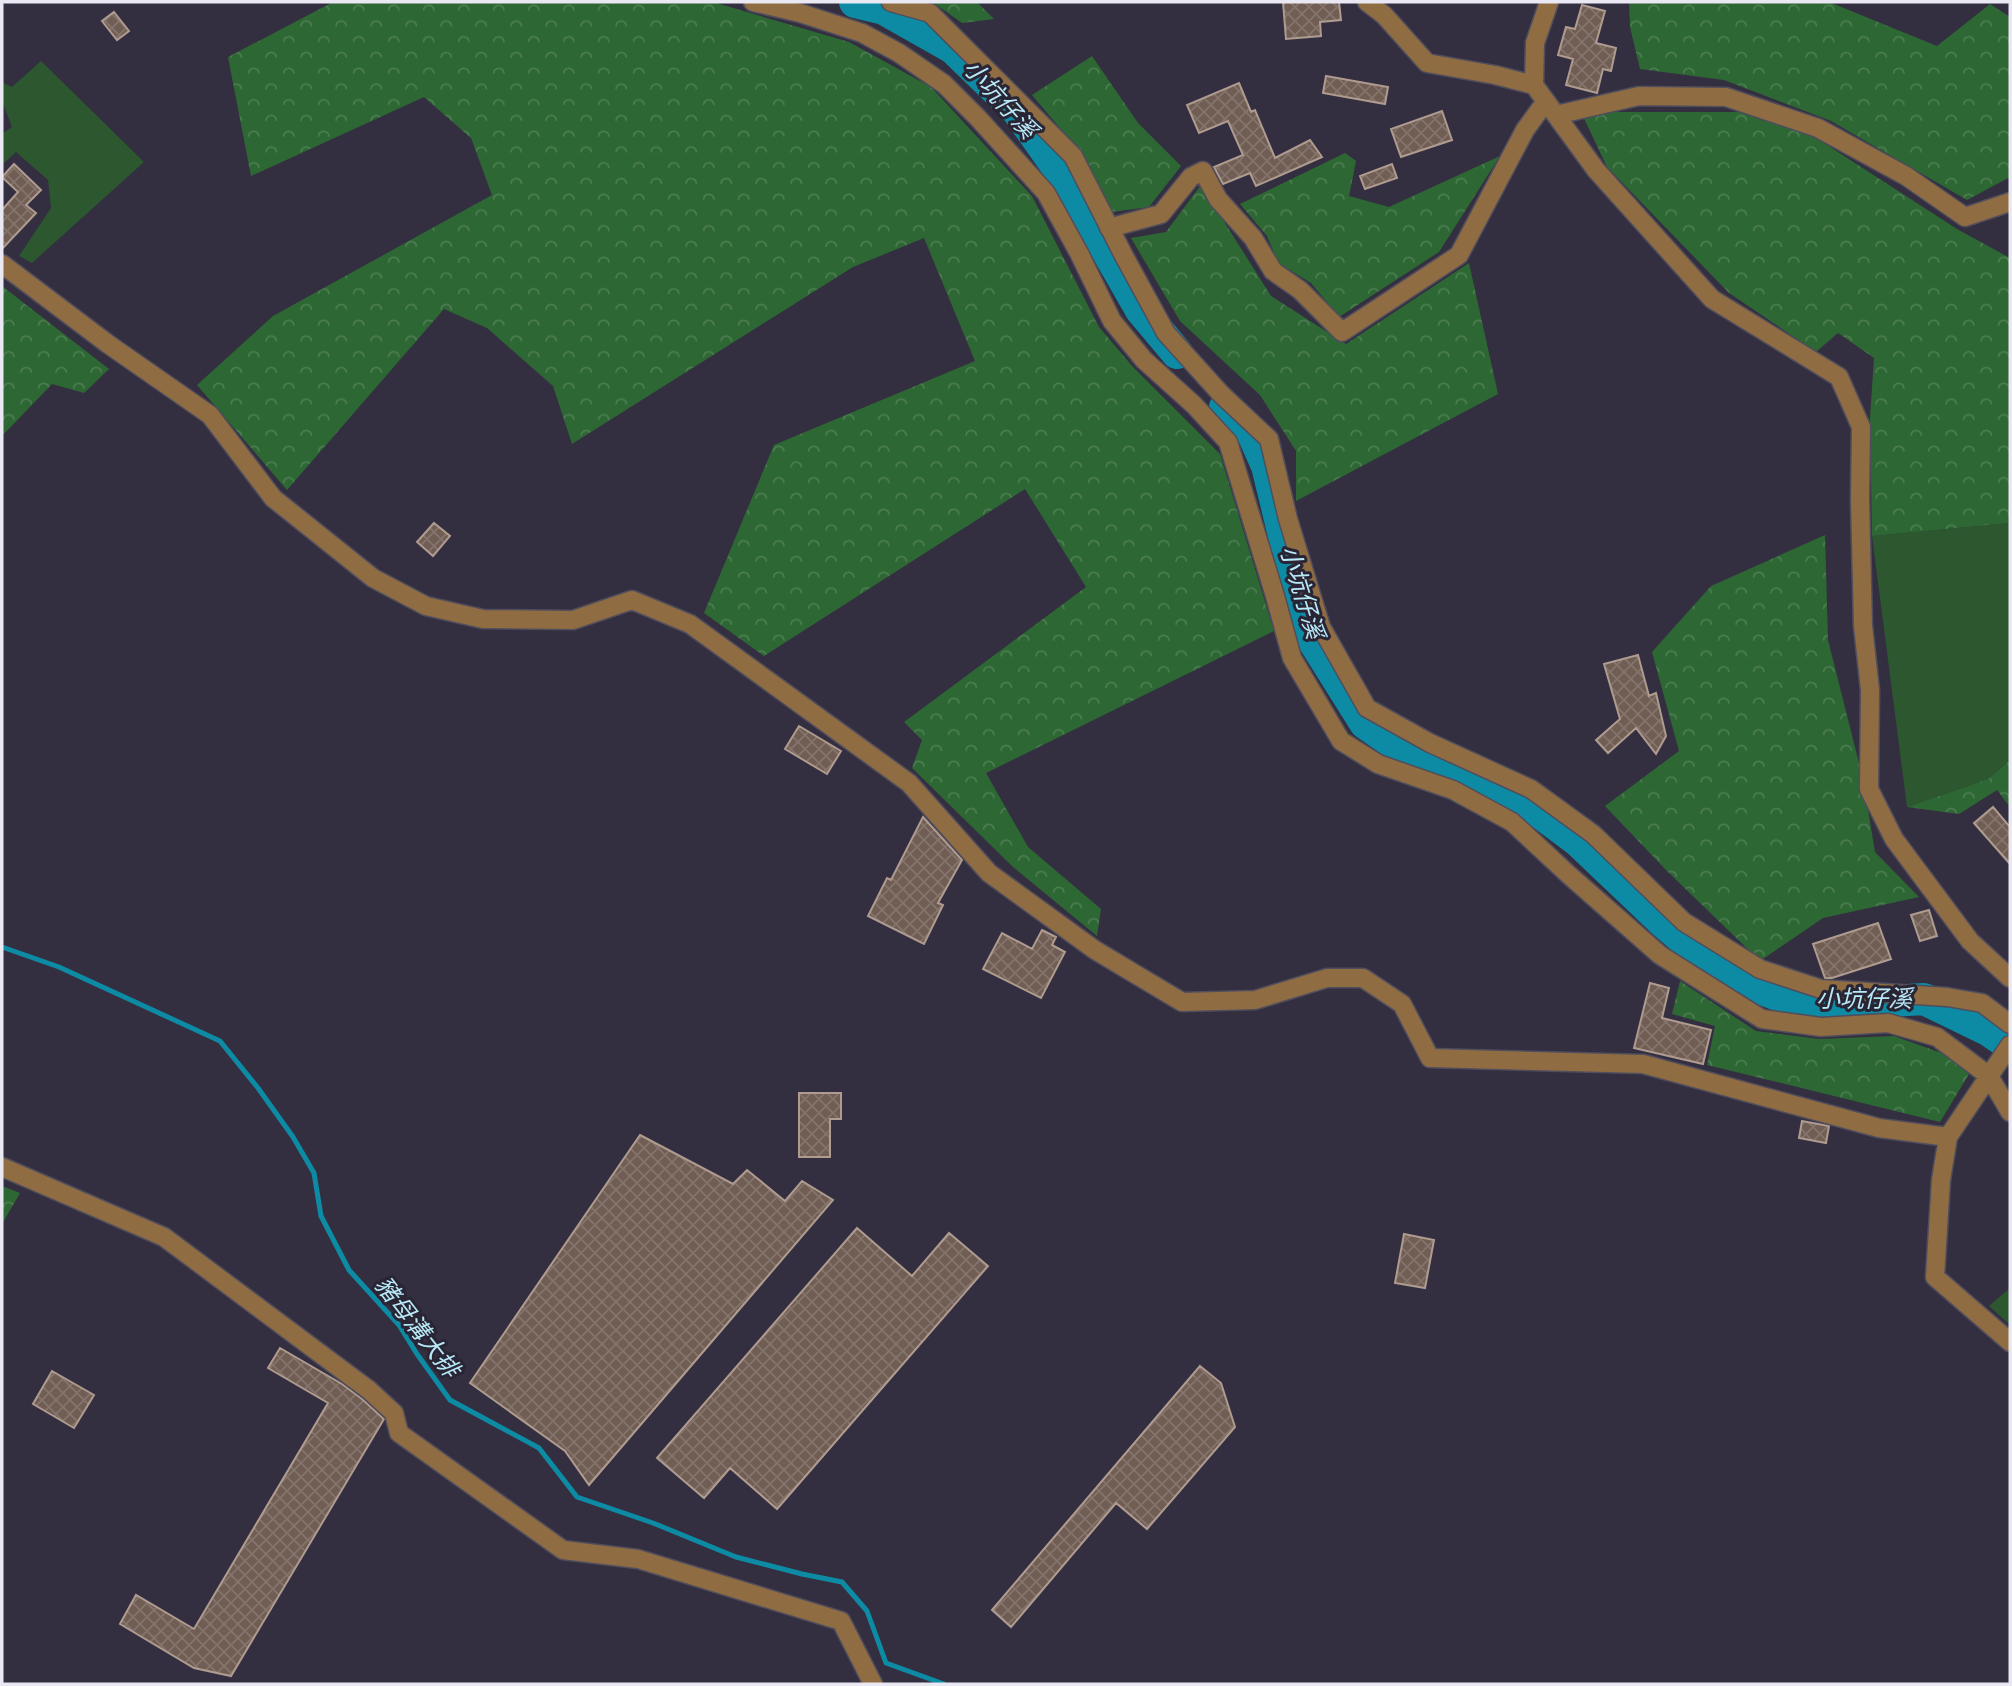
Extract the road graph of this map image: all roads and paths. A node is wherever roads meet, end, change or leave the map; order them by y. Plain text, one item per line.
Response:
1 (753, 2) edge
2 (891, 2) edge
3 (1367, 2) edge
4 (1549, 2) edge
5 (1534, 85) junction
6 (1551, 108) junction
7 (2010, 202) edge
8 (1109, 228) junction
9 (2, 264) edge
10 (2010, 978) edge
11 (2010, 1024) edge
12 (2010, 1045) edge
13 (1989, 1076) junction
14 (2010, 1112) edge
15 (1948, 1137) junction
16 (2, 1167) edge
17 (2010, 1342) edge
18 (873, 1684) edge

1 - 13 street
2 - 8 street
3 - 5 street
4 - 5 street
5 - 6 street
6 - 7 street
6 - 8 street
6 - 10 street
8 - 11 street
9 - 15 street
12 - 13 street
13 - 14 street
13 - 15 street
15 - 17 street
16 - 18 street

